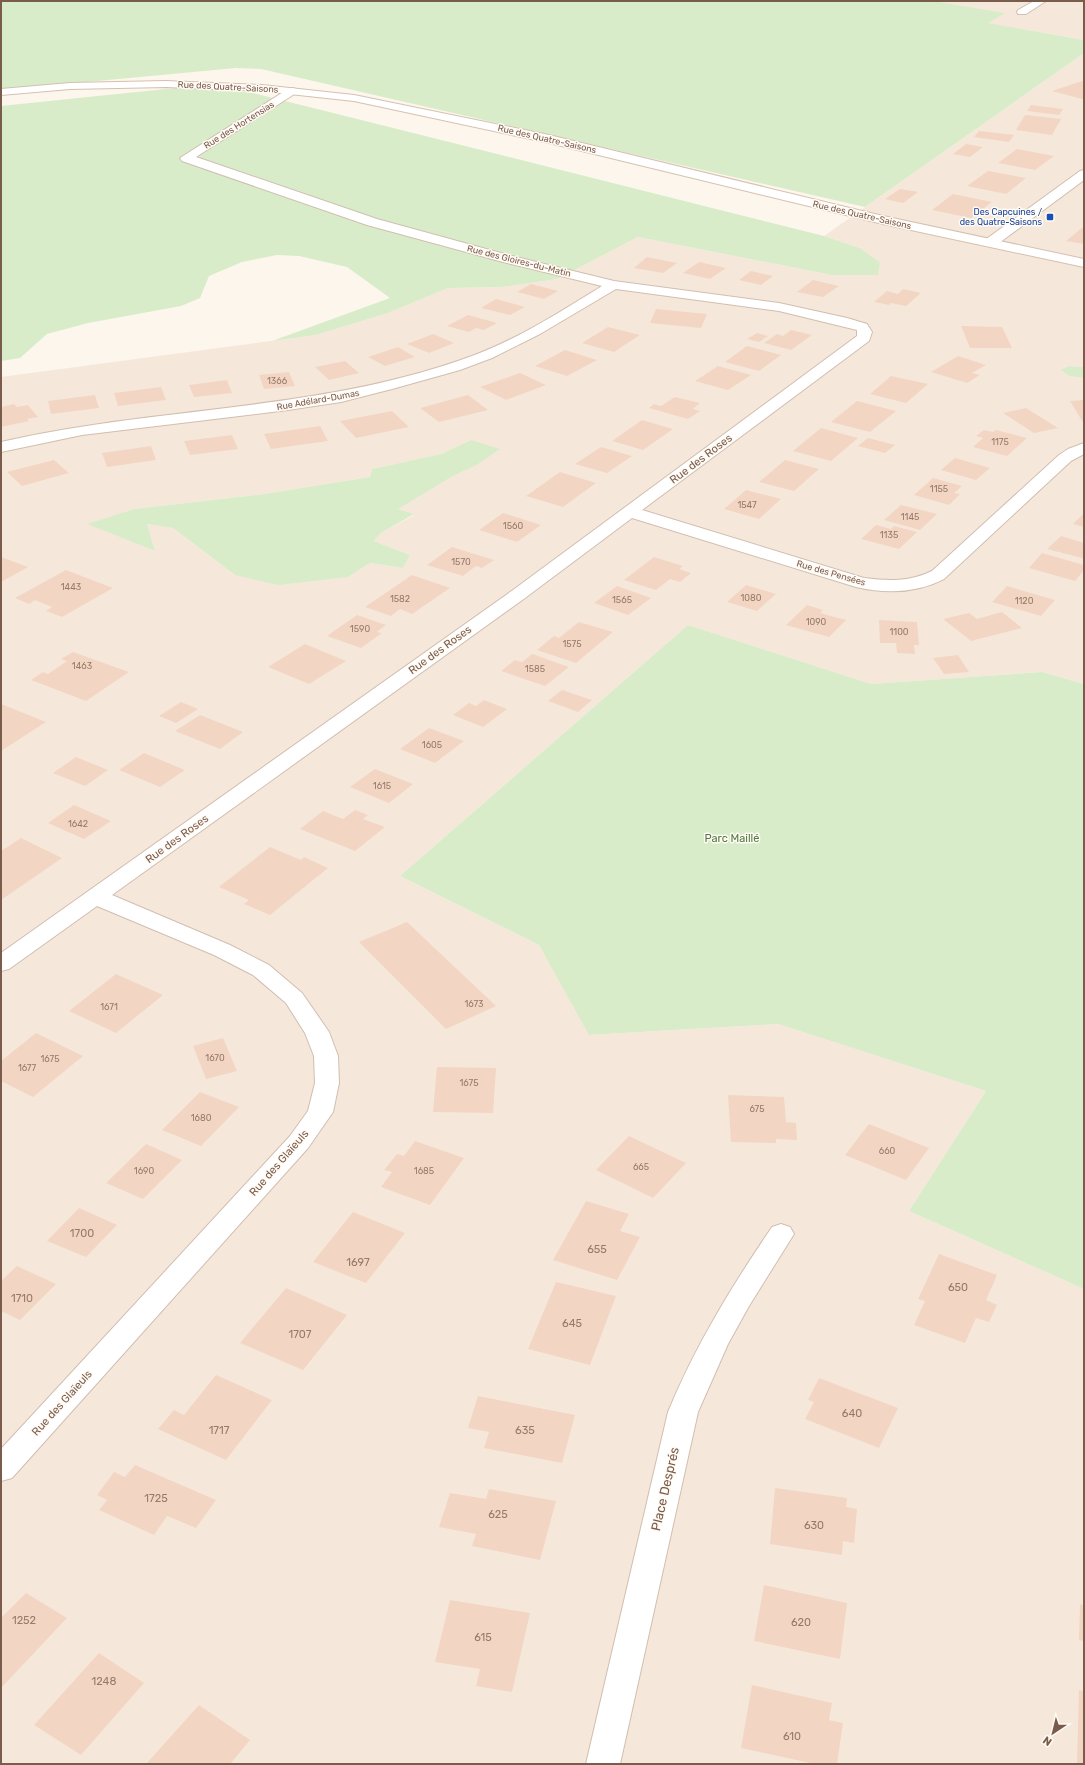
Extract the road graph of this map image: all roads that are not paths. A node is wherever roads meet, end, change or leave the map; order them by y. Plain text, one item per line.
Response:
1 (1040, 1) edge
2 (1022, 12) dead end
3 (292, 91) junction
4 (1, 92) edge
5 (186, 158) joint
6 (1084, 174) edge
7 (990, 243) junction
8 (1084, 263) edge
9 (614, 285) junction
10 (862, 327) joint
11 (1, 447) edge
12 (1084, 448) edge
13 (630, 512) junction
14 (96, 897) junction
15 (1, 964) edge
16 (781, 1234) dead end
17 (1, 1469) edge
18 (603, 1764) edge

1 - 2 street
3 - 4 street, Rue des Quatre-Saisons
3 - 5 street, Rue des Hortensias
3 - 7 street, Rue des Quatre-Saisons
5 - 9 street, Rue des Gloires-du-Matin
6 - 7 street
7 - 8 street, Rue des Quatre-Saisons
9 - 10 street, Rue des Gloires-du-Matin
9 - 11 street, Rue Adélard-Dumas
10 - 13 street, Rue des Roses
12 - 13 street, Rue des Pensées
13 - 14 street, Rue des Roses
14 - 15 street, Rue des Roses
14 - 17 street, Rue des Glaïeuls
16 - 18 street, Place Després

